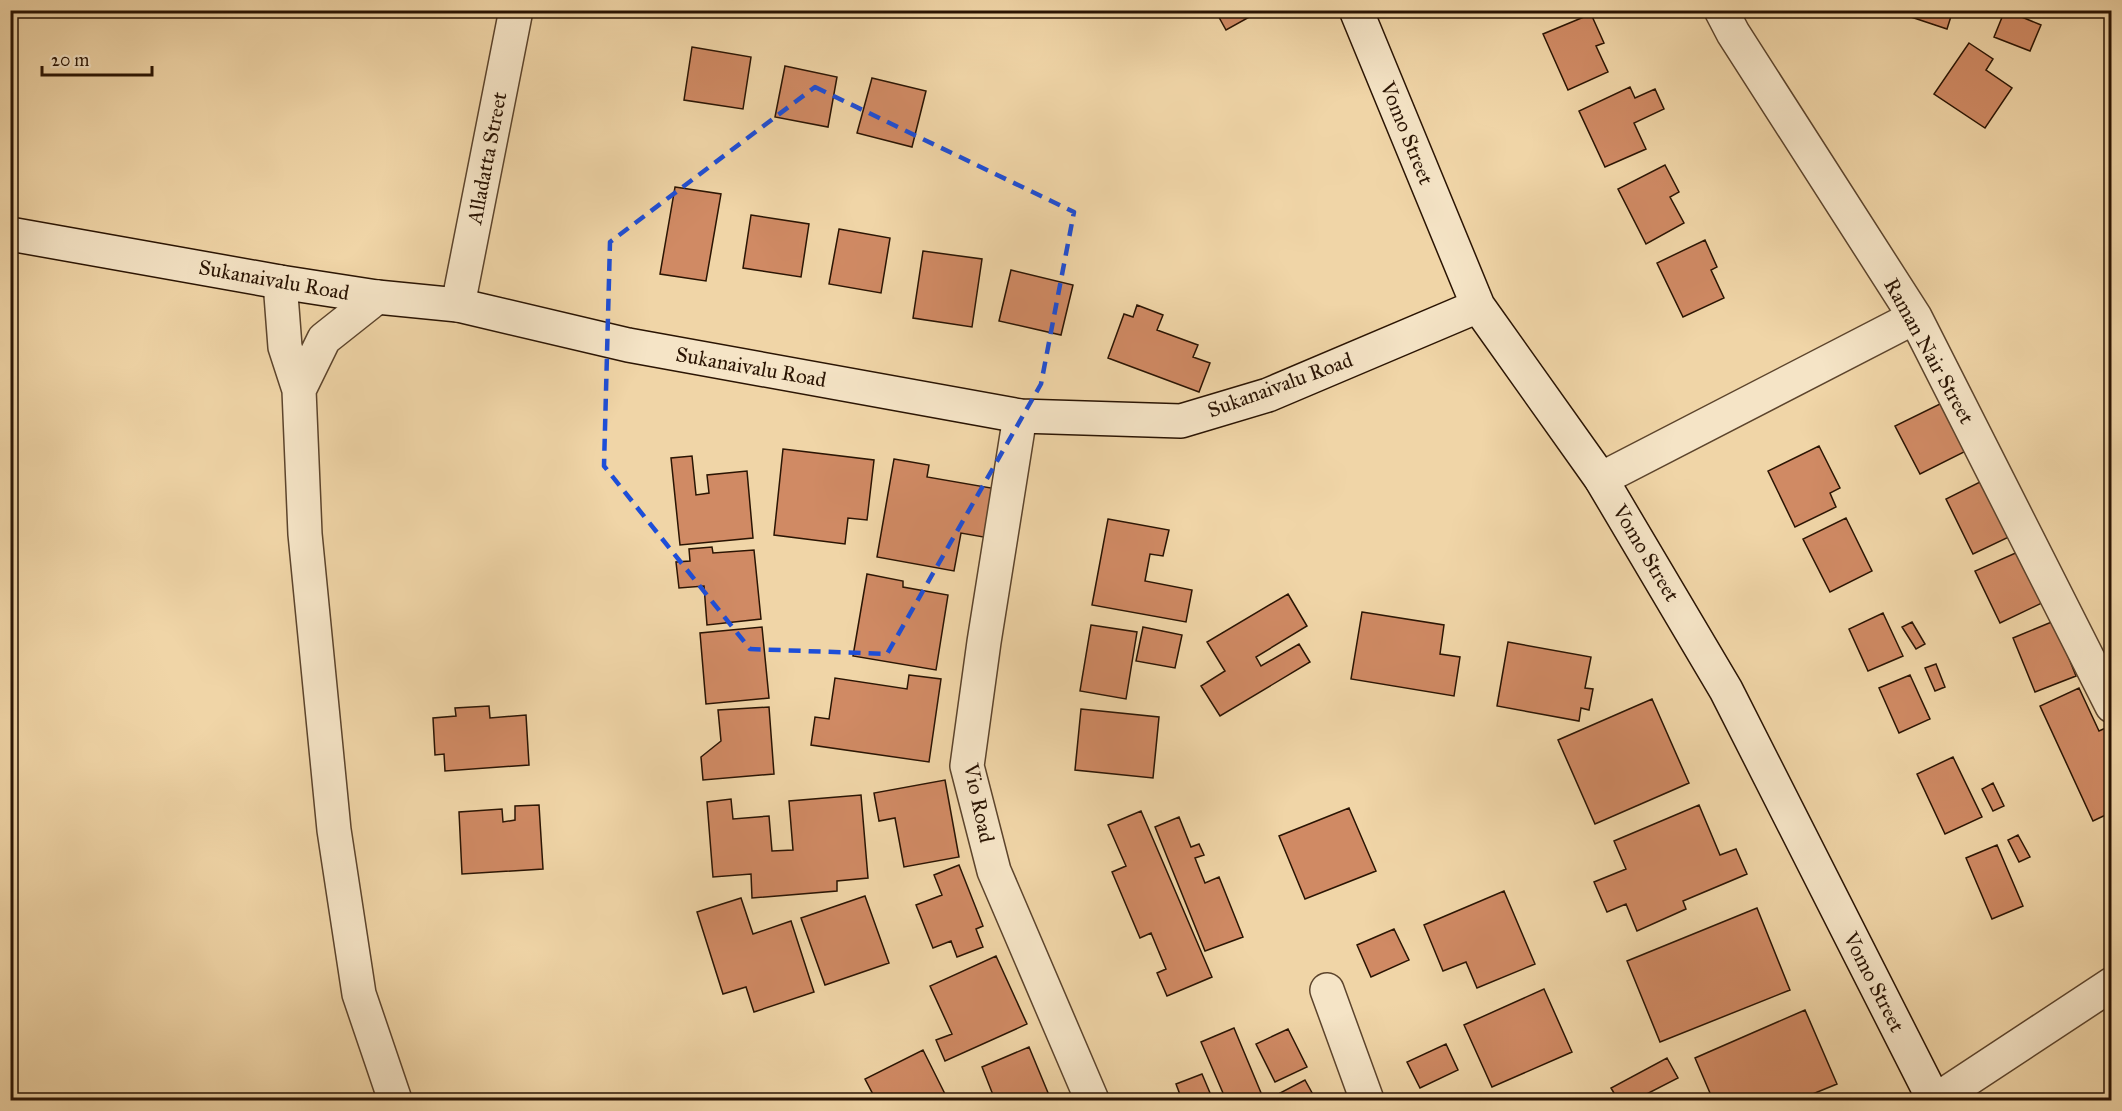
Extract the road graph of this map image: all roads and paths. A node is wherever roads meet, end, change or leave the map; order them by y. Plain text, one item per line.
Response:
1 (516, 10) edge
2 (1356, 10) edge
3 (1721, 10) edge
4 (10, 234) edge
5 (280, 282) junction
6 (377, 297) junction
7 (458, 305) junction
8 (1478, 306) junction
9 (1915, 317) junction
10 (299, 390) junction
11 (1020, 416) junction
12 (1601, 479) junction
13 (2112, 706) edge
14 (2112, 984) edge
15 (1327, 990) dead end
16 (395, 1101) edge
17 (1092, 1101) edge
18 (1366, 1101) edge
19 (1935, 1101) edge

1 - 7 street, Alladatta Street
2 - 8 street, Vomo Street
3 - 9 street, Raman Nair Street
4 - 5 street, Sukanaivalu Road
5 - 6 street, Sukanaivalu Road
5 - 10 street
6 - 7 street, Sukanaivalu Road
6 - 10 street
7 - 11 street, Sukanaivalu Road
8 - 11 street, Sukanaivalu Road
8 - 12 street, Vomo Street
9 - 12 street
9 - 13 street, Raman Nair Street
10 - 16 street
11 - 17 street, Vio Road
12 - 19 street, Vomo Street
14 - 19 street
15 - 18 street

